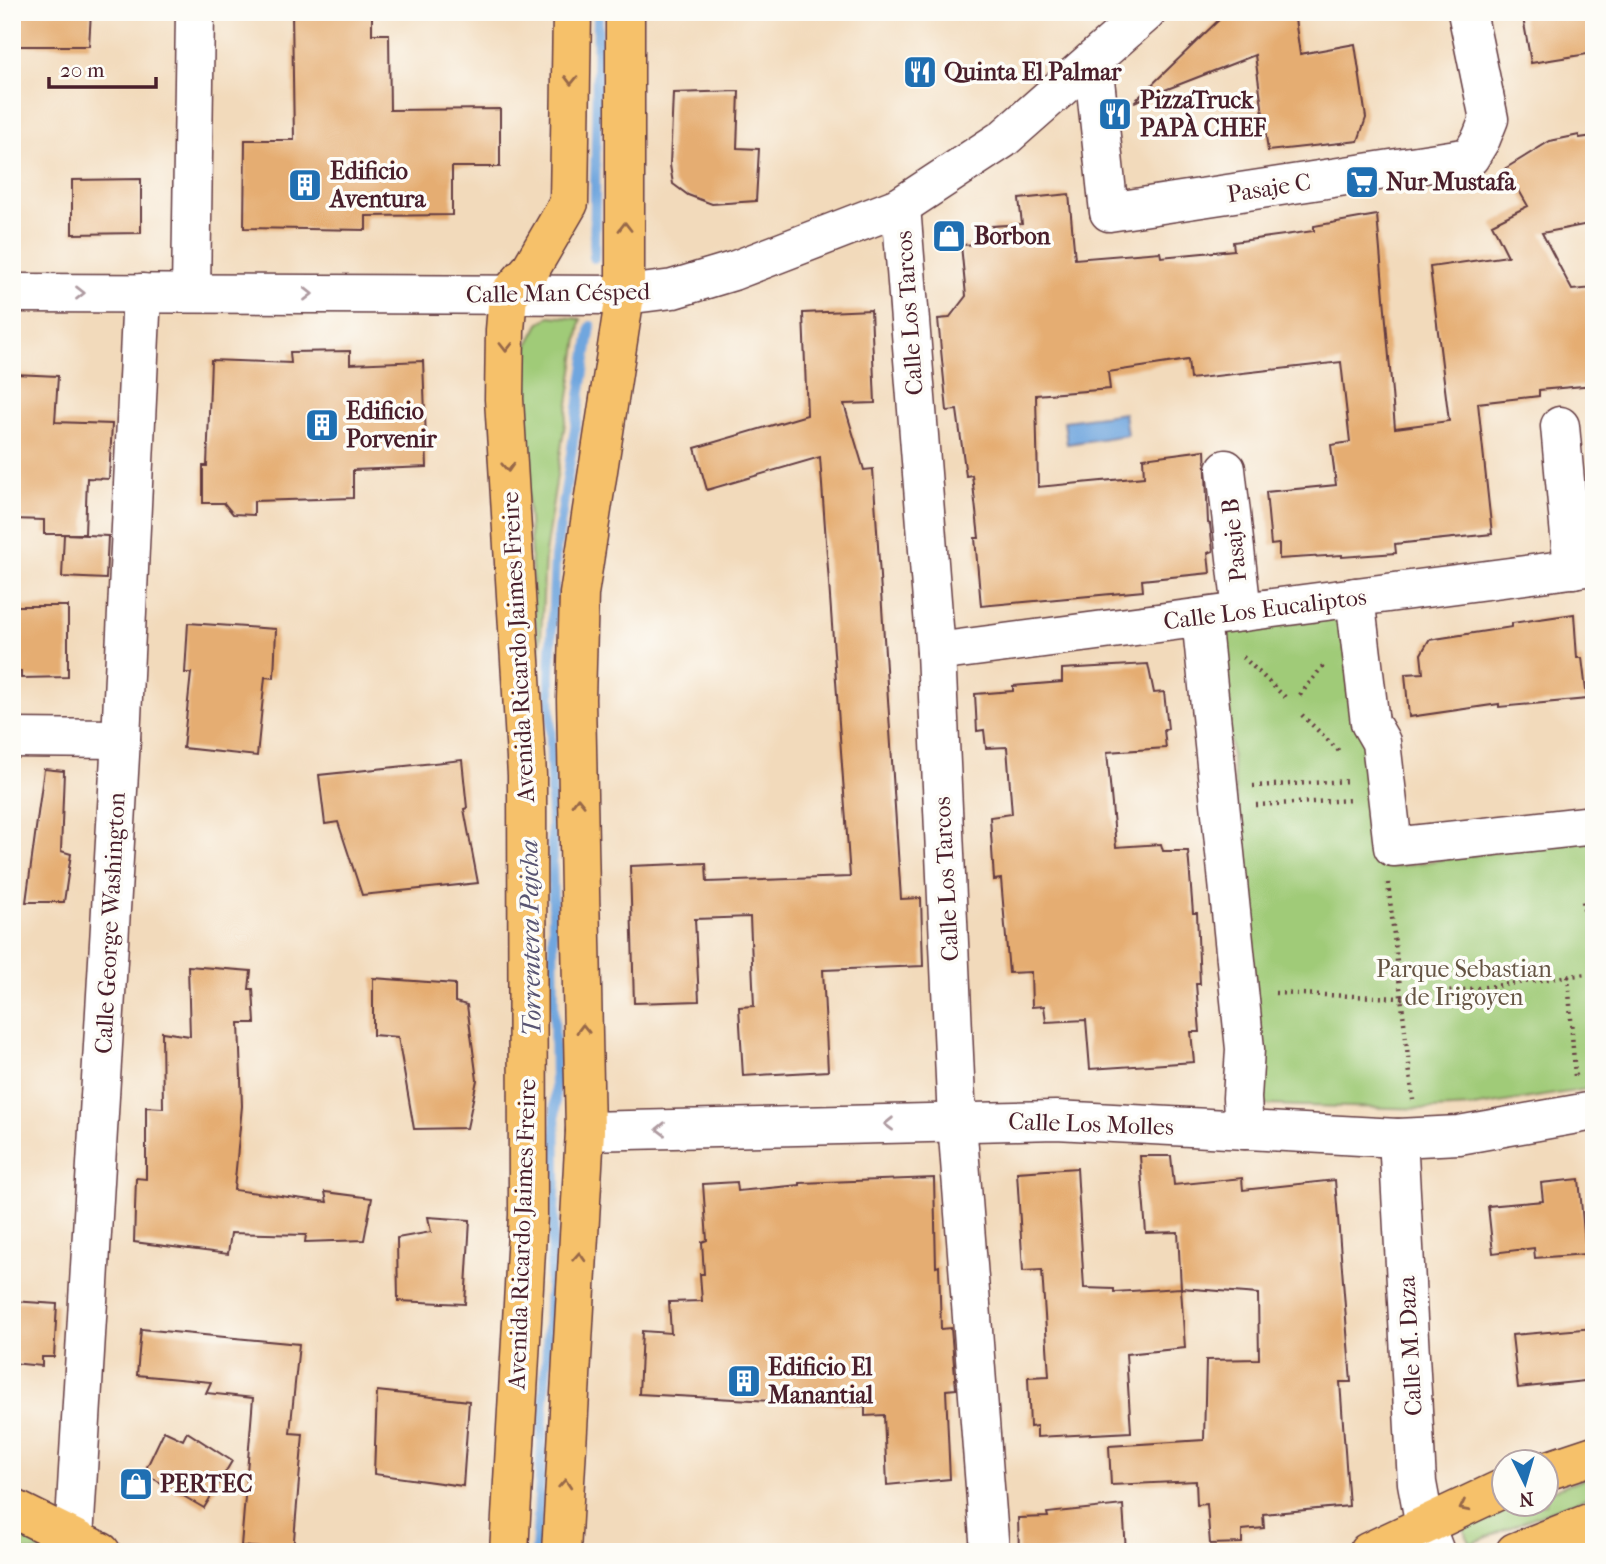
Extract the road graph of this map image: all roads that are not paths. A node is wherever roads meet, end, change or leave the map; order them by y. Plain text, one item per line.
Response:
1 (195, 12) edge
2 (572, 12) edge
3 (625, 12) edge
4 (1147, 12) edge
5 (1467, 12) edge
6 (1093, 61) junction
7 (901, 206) junction
8 (12, 293) edge
9 (142, 293) junction
10 (191, 293) junction
11 (508, 295) junction
12 (625, 296) junction
13 (1560, 426) dead end
14 (1226, 468) dead end
15 (1583, 568) edge
16 (1355, 597) junction
17 (1242, 612) junction
18 (1198, 618) junction
19 (936, 652) junction
20 (12, 738) edge
21 (121, 739) junction
22 (1594, 825) edge
23 (1585, 1098) edge
24 (957, 1122) junction
25 (1244, 1130) junction
26 (585, 1131) junction
27 (1398, 1138) junction
28 (1594, 1455) edge
29 (1560, 1466) edge
30 (1490, 1498) edge
31 (12, 1508) edge
32 (1594, 1521) edge
33 (1429, 1539) edge
34 (81, 1547) edge
35 (509, 1552) edge
36 (561, 1552) edge
37 (990, 1552) edge
38 (1368, 1552) edge
39 (1515, 1552) edge

1 - 10 street
2 -> 11 main road
12 -> 3 main road
4 - 6 street, Calle Man Césped
5 - 6 street, Pasaje C
6 - 7 street, Calle Man Césped
7 - 12 street, Calle Man Césped
7 - 19 street, Calle Los Tarcos
8 -> 9 street, Calle Man Césped
9 - 10 street, Calle Man Césped
9 - 21 street, Calle George Washington
10 -> 11 street, Calle Man Césped
11 - 12 street, Calle Man Césped
11 -> 35 main road, Avenida Ricardo Jaimes Freire
26 -> 12 main road
13 - 15 street
14 - 17 street, Pasaje B
15 - 16 street, Calle Los Eucaliptos
16 - 17 street, Calle Los Eucaliptos
16 - 22 street
17 - 18 street, Calle Los Eucaliptos
18 - 19 street, Calle Los Eucaliptos
18 - 25 street
19 - 24 street, Calle Los Tarcos
20 - 21 street
21 - 34 street, Calle George Washington
23 - 27 street, Calle Los Molles
24 - 25 street, Calle Los Molles
24 -> 26 street, Calle Los Molles
24 - 37 street, Calle Los Tarcos
25 - 27 street, Calle Los Molles
36 -> 26 main road
27 - 33 street, Calle M. Daza
28 - 29 main road
30 -> 33 main road
31 - 34 main road
32 - 39 main road
33 - 38 main road

